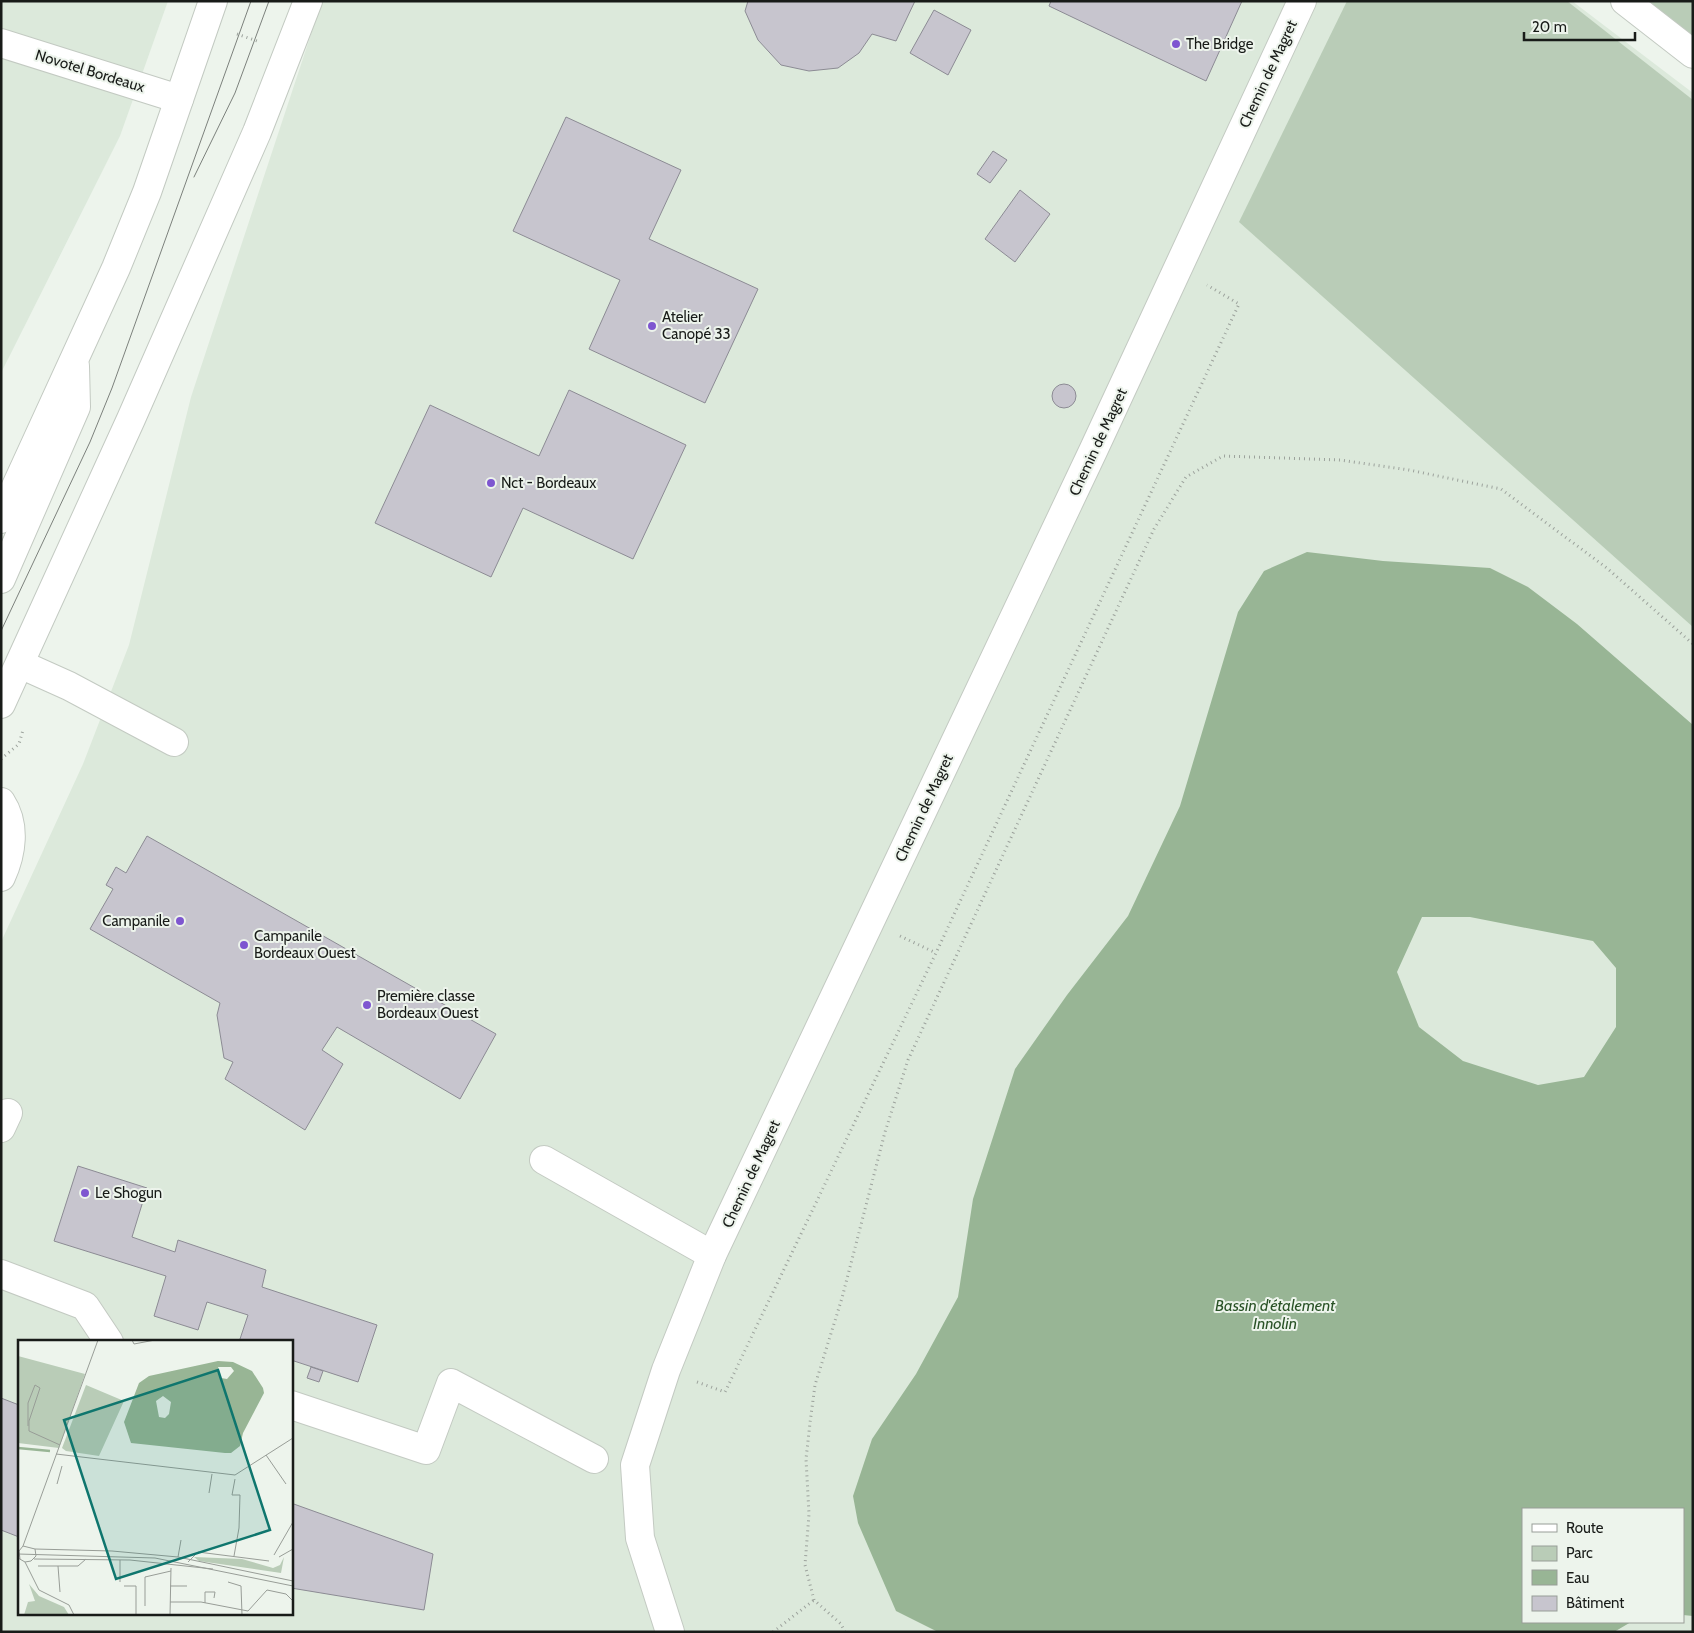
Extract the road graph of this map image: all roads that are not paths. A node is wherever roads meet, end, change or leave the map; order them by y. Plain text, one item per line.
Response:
1 (308, 1) edge
2 (1302, 1) edge
3 (1625, 1) edge
4 (209, 12) edge
5 (1, 43) edge
6 (1693, 54) edge
7 (179, 99) junction
8 (75, 360) junction
9 (1, 519) edge
10 (1, 579) edge
11 (20, 664) junction
12 (1, 704) edge
13 (174, 742) dead end
14 (1, 802) edge
15 (1, 877) edge
16 (544, 1160) dead end
17 (712, 1255) junction
18 (1, 1274) edge
19 (108, 1340) edge
20 (292, 1405) edge
21 (594, 1459) dead end
22 (670, 1632) edge

1 - 11 street
2 - 17 street, Chemin de Magret
3 - 6 street
4 - 7 street
5 - 7 street, Novotel Bordeaux
7 - 8 street
8 - 9 street
8 - 10 street
11 - 12 street
11 - 13 street
14 - 15 street
16 - 17 street
17 - 22 street, Chemin de Magret
18 - 19 street
20 - 21 street

